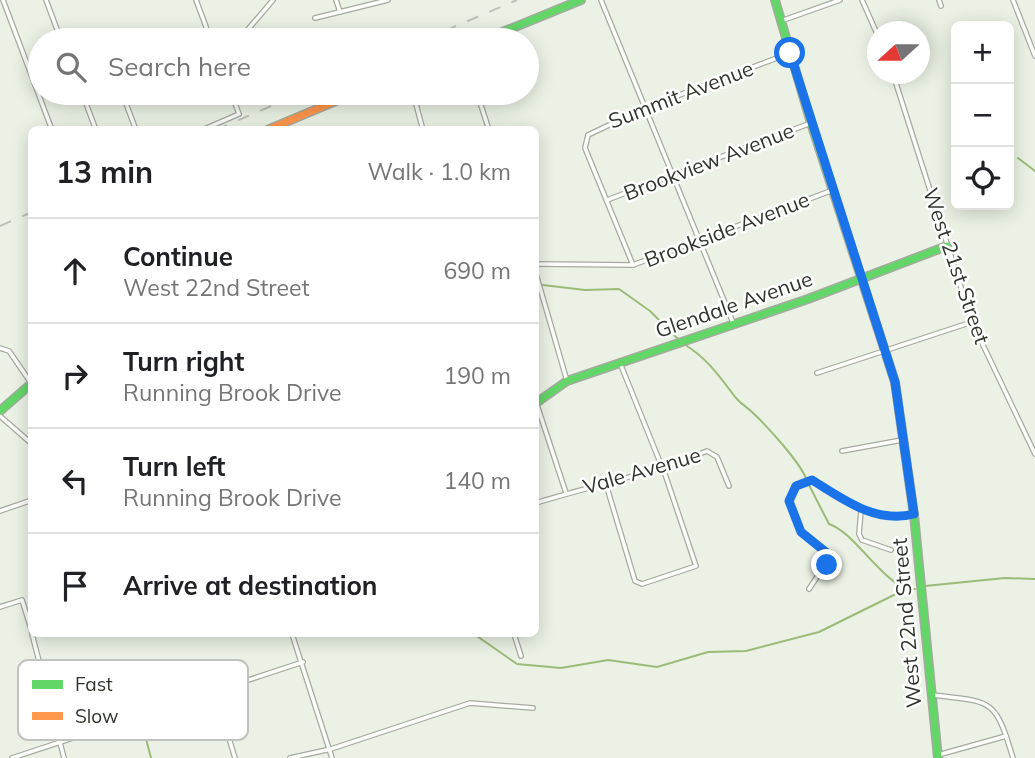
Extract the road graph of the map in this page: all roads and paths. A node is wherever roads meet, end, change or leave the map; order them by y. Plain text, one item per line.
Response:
1 (3, 0) edge
2 (46, 0) edge
3 (196, 0) edge
4 (273, 0) edge
5 (336, 0) edge
6 (388, 0) edge
7 (581, 0) edge
8 (601, 0) edge
9 (775, 0) edge
10 (813, 0) edge
11 (840, 0) edge
12 (862, 0) edge
13 (939, 0) edge
14 (1013, 0) edge
15 (941, 6) dead end
16 (816, 7) junction
17 (340, 12) junction
18 (315, 18) dead end
19 (781, 21) junction
20 (871, 21) edge
21 (56, 28) edge
22 (206, 28) edge
23 (249, 28) edge
24 (512, 28) edge
25 (790, 53) junction
26 (1035, 56) edge
27 (28, 66) edge
28 (896, 84) edge
29 (43, 105) edge
30 (87, 105) edge
31 (127, 105) edge
32 (236, 105) edge
33 (326, 105) edge
34 (416, 105) edge
35 (481, 105) edge
36 (645, 108) junction
37 (811, 123) junction
38 (50, 126) edge
39 (94, 126) edge
40 (134, 126) edge
41 (211, 126) edge
42 (277, 126) edge
43 (422, 126) edge
44 (488, 126) edge
45 (673, 175) junction
46 (833, 190) junction
47 (607, 200) junction
48 (700, 241) junction
49 (947, 246) junction
50 (539, 264) edge
51 (633, 265) junction
52 (862, 278) junction
53 (539, 284) edge
54 (972, 322) junction
55 (734, 325) junction
56 (0, 348) edge
57 (885, 351) junction
58 (621, 363) junction
59 (817, 373) dead end
60 (28, 377) edge
61 (567, 381) junction
62 (28, 386) edge
63 (539, 400) edge
64 (0, 411) edge
65 (539, 411) edge
66 (0, 416) edge
67 (28, 440) edge
68 (904, 440) junction
69 (842, 452) dead end
70 (1035, 454) edge
71 (661, 467) junction
72 (605, 481) junction
73 (729, 486) dead end
74 (566, 493) junction
75 (28, 501) edge
76 (539, 502) edge
77 (861, 510) junction
78 (0, 511) edge
79 (914, 514) junction
80 (891, 550) dead end
81 (809, 589) dead end
82 (0, 607) edge
83 (28, 620) edge
84 (33, 637) edge
85 (293, 637) edge
86 (515, 637) edge
87 (521, 656) dead end
88 (39, 660) edge
89 (303, 662) junction
90 (248, 681) edge
91 (930, 695) junction
92 (533, 708) dead end
93 (1006, 736) junction
94 (67, 740) edge
95 (230, 740) edge
96 (61, 742) junction
97 (331, 749) junction
98 (938, 756) edge
99 (12, 758) edge
100 (64, 758) edge
101 (235, 758) edge
102 (290, 758) edge
103 (332, 758) edge
104 (1013, 758) edge

1 - 27 street
2 - 21 street
3 - 22 street
4 - 23 street
5 - 17 street
6 - 17 street
7 - 24 street
8 - 36 street
9 - 19 street, West 22nd Street
10 - 16 street
11 - 16 street
12 - 20 street
13 - 15 street
14 - 26 street
16 - 19 street
17 - 18 street
19 - 25 street, West 22nd Street
25 - 36 street, Summit Avenue
25 - 37 street, West 22nd Street
28 - 49 street, West 21st Street
29 - 38 street
30 - 39 street
31 - 40 street
32 - 41 street
33 - 42 street
34 - 43 street
35 - 44 street
36 - 45 street
36 - 47 street, Summit Avenue
37 - 45 street, Brookview Avenue
37 - 46 street, West 22nd Street
45 - 47 street, Brookview Avenue
45 - 48 street
46 - 48 street, Brookside Avenue
46 - 52 street, West 22nd Street
47 - 51 street, Summit Avenue
48 - 51 street, Brookside Avenue
48 - 55 street
49 - 52 street, Glendale Avenue
49 - 54 street, West 21st Street
50 - 51 street, Brookside Avenue
52 - 55 street, Glendale Avenue
52 - 57 street, West 22nd Street
53 - 61 street
54 - 57 street
54 - 70 street, West 21st Street
55 - 58 street, Glendale Avenue
56 - 60 street
57 - 59 street
57 - 68 street, West 22nd Street
58 - 61 street, Glendale Avenue
58 - 71 street
61 - 63 street, Glendale Avenue
62 - 64 street
65 - 74 street
66 - 67 street
68 - 69 street
68 - 79 street, West 22nd Street
71 - 72 street, Vale Avenue
71 - 72 street
71 - 73 street, Vale Avenue
72 - 74 street, Vale Avenue
74 - 76 street, Vale Avenue
75 - 78 street
77 - 79 street
77 - 80 street
77 - 81 street
79 - 91 street, West 22nd Street
82 - 83 street
84 - 88 street
85 - 89 street
86 - 87 street
89 - 90 street
89 - 97 street
91 - 93 street
91 - 98 street, West 22nd Street
92 - 97 street
93 - 98 street
93 - 104 street
94 - 96 street
95 - 101 street
96 - 99 street
96 - 100 street
97 - 102 street
97 - 103 street

